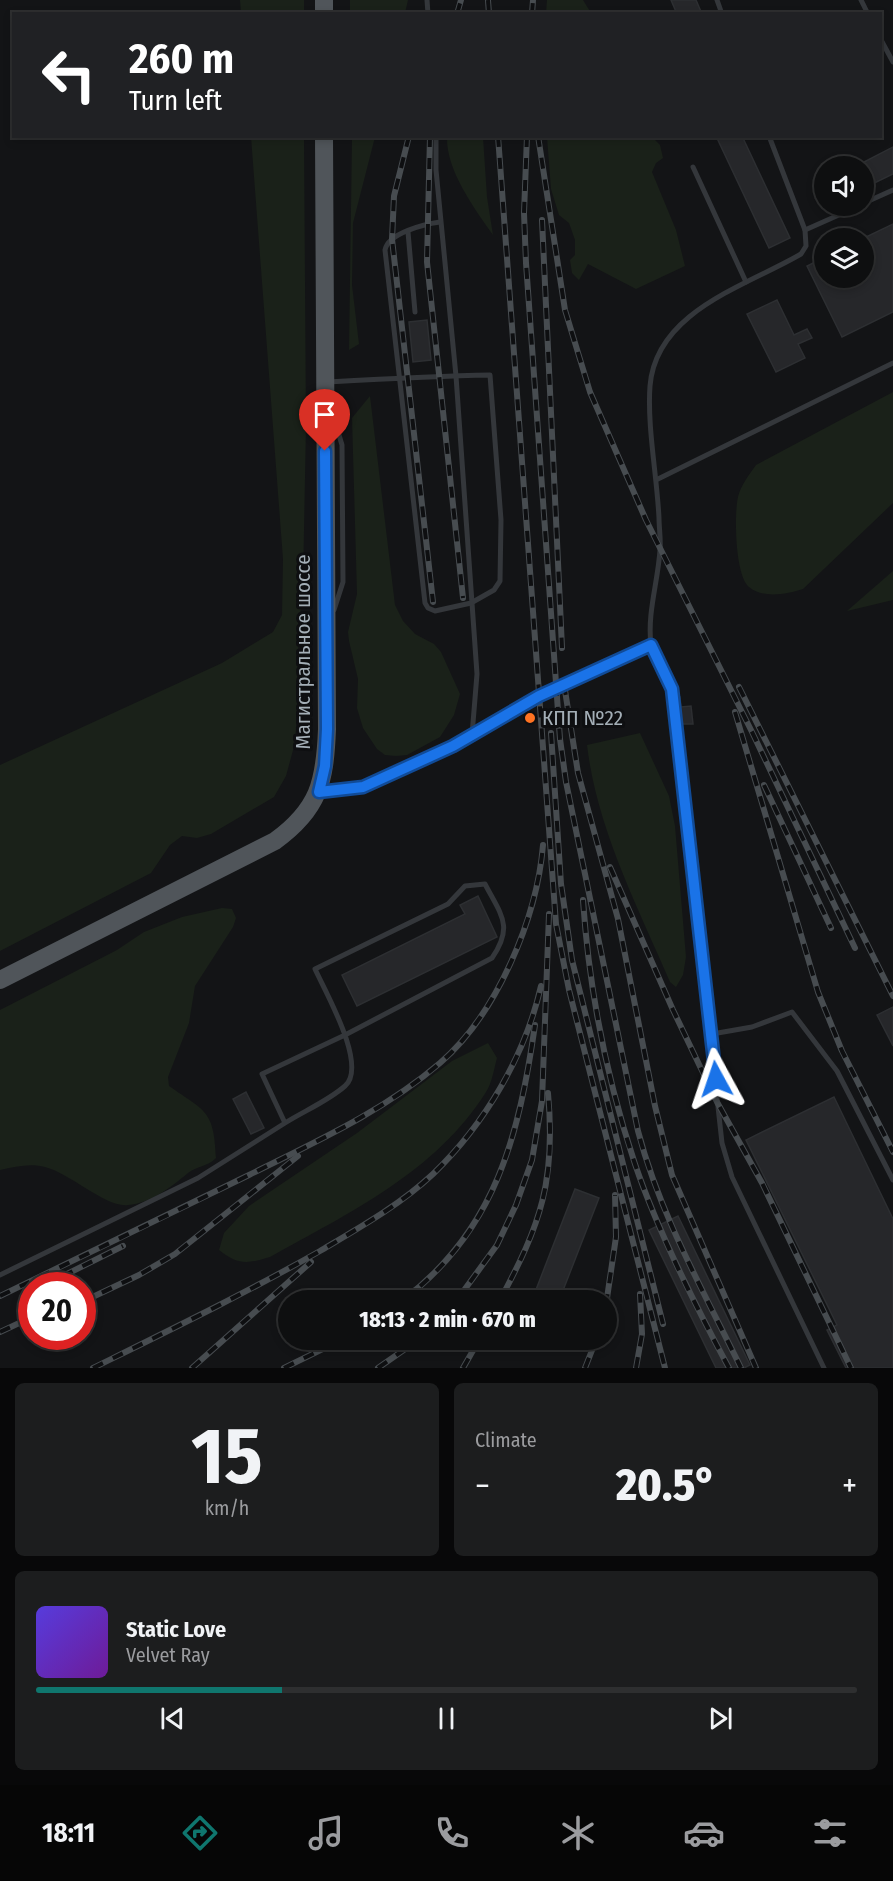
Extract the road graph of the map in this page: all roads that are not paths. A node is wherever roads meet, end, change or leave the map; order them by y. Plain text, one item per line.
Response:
1 (882, 42) edge
2 (893, 62) edge
3 (324, 138) edge
4 (436, 138) edge
5 (770, 138) edge
6 (693, 167) dead end
7 (893, 190) edge
8 (874, 199) edge
9 (836, 216) edge
10 (440, 222) junction
11 (805, 230) junction
12 (408, 232) junction
13 (746, 282) junction
14 (415, 312) dead end
15 (893, 363) edge
16 (456, 376) junction
17 (398, 379) junction
18 (323, 382) junction
19 (658, 478) junction
20 (471, 603) junction
21 (651, 645) junction
22 (472, 735) junction
23 (319, 792) junction
24 (0, 980) edge
25 (712, 1034) junction
26 (345, 1035) junction
27 (285, 1123) junction
28 (893, 1180) edge
29 (0, 1275) edge
30 (824, 1368) edge

1 - 2 lane
3 - 18 main road, Магистральное шоссе
4 - 10 lane
5 - 11 lane
6 - 13 lane
7 - 8 lane
9 - 11 lane
10 - 12 lane
10 - 16 lane
11 - 13 lane
12 - 14 lane
12 - 17 lane
13 - 19 lane
15 - 19 lane
16 - 17 lane
16 - 20 lane
16 - 20 lane
17 - 18 lane
17 - 20 lane
18 - 23 main road, Магистральное шоссе
19 - 21 lane
20 - 22 lane
21 - 22 lane
21 - 25 lane
22 - 23 lane
23 - 24 main road, Магистральное шоссе
25 - 28 lane
25 - 30 lane
26 - 26 lane
26 - 27 lane
26 - 27 lane
27 - 29 lane

